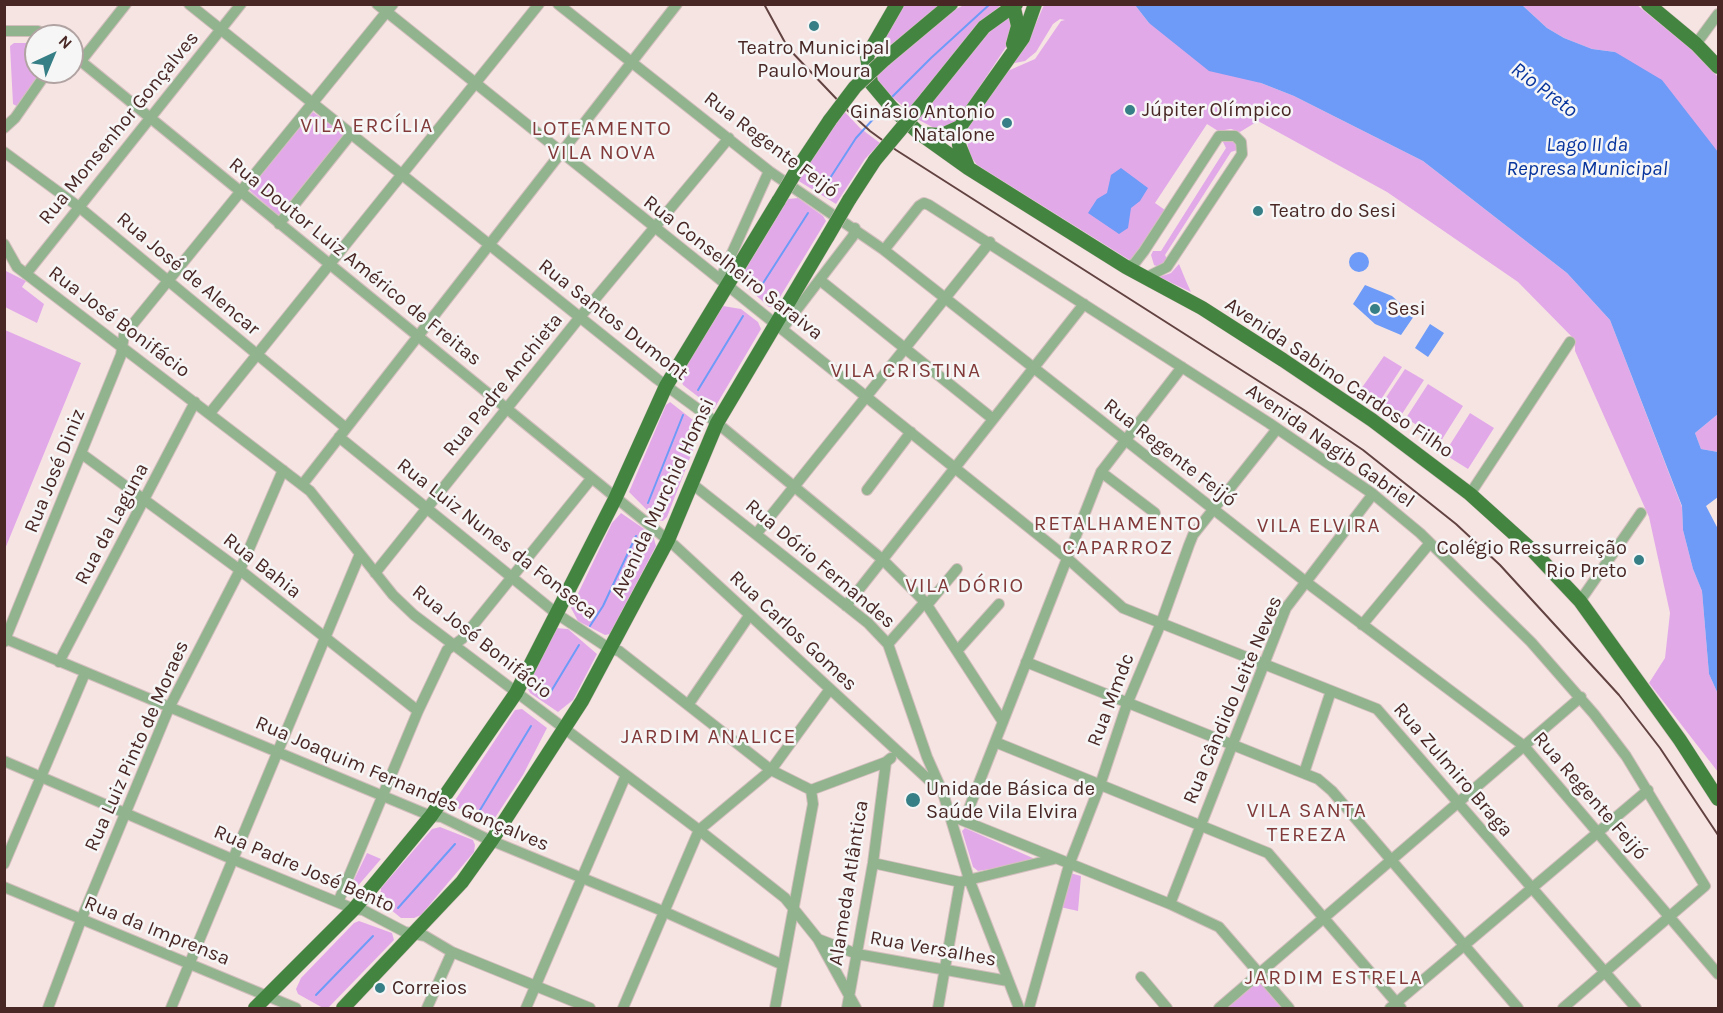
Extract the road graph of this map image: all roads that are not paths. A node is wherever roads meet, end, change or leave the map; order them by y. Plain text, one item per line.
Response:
1 (126, 4) edge
2 (189, 4) edge
3 (241, 4) edge
4 (377, 4) edge
5 (539, 4) edge
6 (558, 4) edge
7 (677, 4) edge
8 (897, 4) edge
9 (951, 4) edge
10 (1035, 4) edge
11 (1648, 4) edge
12 (1014, 5) edge
13 (390, 8) edge
14 (1719, 14) edge
15 (221, 29) junction
16 (4, 31) edge
17 (24, 31) edge
18 (1696, 44) junction
19 (84, 49) edge
20 (1009, 57) junction
21 (632, 62) junction
22 (84, 64) edge
23 (1719, 67) edge
24 (39, 84) edge
25 (476, 85) junction
26 (312, 103) junction
27 (150, 117) junction
28 (960, 127) junction
29 (4, 128) edge
30 (919, 133) junction
31 (351, 134) junction
32 (729, 138) junction
33 (4, 152) edge
34 (563, 154) junction
35 (968, 168) junction
36 (769, 171) junction
37 (402, 174) junction
38 (240, 192) junction
39 (79, 207) junction
40 (279, 224) junction
41 (855, 228) junction
42 (654, 229) junction
43 (990, 242) junction
44 (4, 244) edge
45 (490, 246) junction
46 (884, 250) junction
47 (1144, 251) junction
48 (328, 264) junction
49 (4, 265) edge
50 (16, 267) junction
51 (1126, 267) junction
52 (1161, 270) junction
53 (26, 274) junction
54 (1148, 280) junction
55 (168, 281) junction
56 (821, 281) junction
57 (727, 288) junction
58 (945, 298) junction
59 (1084, 304) junction
60 (580, 317) junction
61 (779, 327) junction
62 (418, 338) junction
63 (1570, 342) dead end
64 (123, 346) junction
65 (904, 348) junction
66 (256, 354) junction
67 (1182, 367) junction
68 (1033, 369) junction
69 (666, 386) junction
70 (866, 396) junction
71 (195, 402) junction
72 (507, 410) junction
73 (210, 413) junction
74 (993, 419) junction
75 (717, 423) junction
76 (1277, 429) junction
77 (911, 432) junction
78 (343, 433) junction
79 (1125, 440) junction
80 (82, 454) junction
81 (955, 467) junction
82 (283, 470) junction
83 (1101, 472) junction
84 (591, 479) junction
85 (691, 483) junction
86 (302, 485) junction
87 (793, 487) junction
88 (867, 490) dead end
89 (1373, 494) junction
90 (1470, 494) junction
91 (615, 499) junction
92 (144, 500) junction
93 (428, 507) junction
94 (1214, 510) junction
95 (1155, 513) dead end
96 (1641, 513) dead end
97 (757, 533) junction
98 (668, 540) junction
99 (1430, 543) junction
100 (360, 554) junction
101 (1067, 558) junction
102 (882, 559) junction
103 (957, 569) dead end
104 (240, 570) junction
105 (375, 573) junction
106 (514, 577) junction
107 (1306, 582) junction
108 (1580, 601) junction
109 (926, 603) junction
110 (999, 604) dead end
111 (846, 606) junction
112 (557, 614) junction
113 (749, 616) junction
114 (1161, 623) junction
115 (1362, 625) junction
116 (325, 639) junction
117 (5, 641) edge
118 (888, 644) junction
119 (454, 645) junction
120 (610, 649) junction
121 (957, 651) junction
122 (59, 662) junction
123 (1026, 662) junction
124 (1264, 664) junction
125 (85, 673) junction
126 (830, 689) junction
127 (1331, 691) junction
128 (516, 693) junction
129 (1581, 698) junction
130 (1127, 704) junction
131 (688, 705) junction
132 (169, 708) junction
133 (418, 711) junction
134 (1003, 722) junction
135 (563, 728) junction
136 (995, 742) junction
137 (1233, 744) junction
138 (1524, 746) junction
139 (277, 751) junction
140 (898, 751) junction
141 (927, 757) junction
142 (4, 761) edge
143 (886, 762) junction
144 (917, 769) junction
145 (771, 770) junction
146 (1304, 773) junction
147 (626, 775) junction
148 (42, 776) junction
149 (1100, 784) junction
150 (811, 790) junction
151 (1648, 790) junction
152 (943, 793) junction
153 (383, 794) junction
154 (1719, 799) edge
155 (1457, 802) junction
156 (126, 813) junction
157 (432, 816) junction
158 (950, 816) junction
159 (964, 821) junction
160 (1201, 826) junction
161 (699, 830) junction
162 (1598, 831) junction
163 (492, 840) junction
164 (232, 859) junction
165 (1054, 859) junction
166 (1391, 860) junction
167 (873, 863) junction
168 (4, 864) edge
169 (1069, 865) junction
170 (581, 878) junction
171 (964, 881) junction
172 (4, 887) edge
173 (1532, 888) junction
174 (339, 900) junction
175 (1170, 904) junction
176 (354, 909) junction
177 (795, 909) junction
178 (665, 912) junction
179 (1670, 916) junction
180 (1324, 919) junction
181 (81, 920) junction
182 (414, 934) junction
183 (818, 939) junction
184 (1463, 945) junction
185 (452, 952) junction
186 (857, 954) junction
187 (188, 964) junction
188 (783, 965) junction
189 (946, 970) junction
190 (1605, 973) junction
191 (1259, 974) junction
192 (1719, 974) edge
193 (1141, 977) dead end
194 (1008, 981) junction
195 (536, 986) junction
196 (849, 995) junction
197 (268, 996) junction
198 (1396, 1007) edge
199 (48, 1008) edge
200 (171, 1008) edge
201 (255, 1008) edge
202 (296, 1008) edge
203 (343, 1008) edge
204 (427, 1008) edge
205 (526, 1008) edge
206 (590, 1008) edge
207 (623, 1008) edge
208 (776, 1008) edge
209 (847, 1008) edge
210 (856, 1008) edge
211 (938, 1008) edge
212 (1019, 1008) edge
213 (1029, 1008) edge
214 (1167, 1008) edge
215 (1219, 1008) edge
216 (1289, 1008) edge
217 (1518, 1008) edge
218 (1563, 1008) edge
219 (1636, 1008) edge

1 - 19 street
2 - 15 street, Rua Santos Dumont
3 - 15 street, Rua Monsenhor Gonçalves
4 - 13 street, Rua Conselheiro Saraiva
5 - 25 street
6 - 21 street, Rua Regente Feijó
7 - 21 street
8 - 30 main road, Avenida Sabino Cardoso Filho
9 - 57 main road, bridge
10 - 20 main road
11 - 18 main road
12 - 20 main road
12 - 61 main road, Avenida Murchid Homsi, bridge
13 - 25 street, Rua Conselheiro Saraiva
13 - 26 street, Rua José Diniz
14 - 18 street
15 - 26 street, Rua Santos Dumont
15 - 27 street, Rua Monsenhor Gonçalves
16 - 17 street
18 - 23 main road
20 - 28 main road
21 - 32 street, Rua Regente Feijó
21 - 34 street
22 - 27 street, Rua Doutor Luiz Américo de Freitas
24 - 29 street
25 - 34 street, Rua Conselheiro Saraiva
25 - 37 street
26 - 31 street, Rua Santos Dumont
26 - 38 street, Rua José Diniz
27 - 38 street, Rua Doutor Luiz Américo de Freitas
27 - 39 street, Rua Monsenhor Gonçalves
28 - 30 main road
28 - 35 main road
30 - 35 main road, Avenida Sabino Cardoso Filho
31 - 37 street, Rua Santos Dumont
31 - 40 street
32 - 36 street, Rua Regente Feijó
32 - 42 street, Rua Padre Anchieta
33 - 39 street, Rua José de Alencar
34 - 42 street, Rua Conselheiro Saraiva
34 - 45 street
35 - 51 main road, Avenida Sabino Cardoso Filho
36 - 41 street, Rua Regente Feijó
36 - 57 street
37 - 45 street, Rua Santos Dumont
37 - 48 street
38 - 40 street, Rua Doutor Luiz Américo de Freitas
38 - 55 street, Rua José Diniz
39 - 53 street, Rua Monsenhor Gonçalves
39 - 55 street, Rua José de Alencar
40 - 48 street, Rua Doutor Luiz Américo de Freitas
41 - 46 street, Rua Regente Feijó
41 - 56 street
42 - 57 street, Rua Conselheiro Saraiva
42 - 60 street, Rua Padre Anchieta
43 - 46 street, Avenida Nagib Gabriel
43 - 58 street
43 - 59 street, Avenida Nagib Gabriel
44 - 50 street
45 - 60 street, Rua Santos Dumont
45 - 62 street
46 - 58 street, Rua Regente Feijó
47 - 51 street
47 - 52 street
47 - 52 street
47 - 54 street
48 - 62 street, Rua Doutor Luiz Américo de Freitas
48 - 66 street
49 - 50 street
50 - 53 street, Rua José Bonifácio
51 - 54 main road, Avenida Sabino Cardoso Filho
52 - 54 street
53 - 64 street, Rua José Bonifácio
54 - 90 main road, Avenida Sabino Cardoso Filho
55 - 64 street, Rua José Diniz
55 - 66 street, Rua José de Alencar
56 - 61 street
56 - 65 street
57 - 61 street, Rua Conselheiro Saraiva
57 - 69 main road
58 - 65 street
58 - 68 street, Rua Regente Feijó
59 - 67 street, Avenida Nagib Gabriel
59 - 68 street
60 - 69 street, Rua Santos Dumont
60 - 72 street, Rua Padre Anchieta
61 - 70 street, Rua Conselheiro Saraiva
61 - 75 main road, Avenida Murchid Homsi
62 - 72 street, Rua Doutor Luiz Américo de Freitas
62 - 78 street
63 - 90 street
64 - 71 street, Rua José Bonifácio
64 - 80 street, Rua José Diniz
65 - 70 street
65 - 74 street
66 - 73 street
66 - 78 street, Rua José de Alencar
67 - 76 street, Avenida Nagib Gabriel
67 - 79 street
68 - 74 street
68 - 79 street, Rua Regente Feijó
69 - 75 street, Rua Santos Dumont
69 - 91 main road
70 - 77 street, Rua Conselheiro Saraiva
70 - 87 street
71 - 73 street, Rua José Bonifácio
71 - 92 street, Rua da Laguna
72 - 84 street, Rua Doutor Luiz Américo de Freitas
72 - 93 street, Rua Padre Anchieta
73 - 82 street, Rua José Bonifácio
74 - 81 street
75 - 85 main road, Avenida Murchid Homsi
75 - 87 street, Rua Santos Dumont
76 - 89 street, Avenida Nagib Gabriel
76 - 94 street, Rua Mmdc
77 - 81 street, Rua Conselheiro Saraiva
77 - 88 street
78 - 86 street
78 - 93 street, Rua Luiz Nunes da Fonseca
79 - 83 street
79 - 94 street, Rua Regente Feijó
80 - 92 street, Rua Bahia
80 - 117 street, Rua José Diniz
81 - 101 street, Rua Conselheiro Saraiva
81 - 102 street
82 - 86 street, Rua José Bonifácio
82 - 104 street, Rua Luiz Pinto de Moraes
83 - 95 street
83 - 101 street
84 - 91 street, Rua Doutor Luiz Américo de Freitas
84 - 106 street
85 - 97 street, Rua Dório Fernandes
85 - 98 main road, Avenida Murchid Homsi
86 - 100 street, Rua José Bonifácio
87 - 97 street
87 - 102 street, Rua Santos Dumont
89 - 99 street, Avenida Nagib Gabriel
89 - 107 street, Rua Cândido Leite Neves
90 - 108 main road, Avenida Sabino Cardoso Filho
91 - 98 street, Rua Carlos Gomes
91 - 112 main road
92 - 104 street, Rua Bahia
92 - 122 street, Rua da Laguna
93 - 105 street, Rua Padre Anchieta
93 - 106 street, Rua Luiz Nunes da Fonseca
94 - 107 street, Rua Regente Feijó
94 - 114 street, Rua Mmdc
96 - 108 street
97 - 111 street, Rua Dório Fernandes
98 - 113 street, Rua Carlos Gomes
98 - 120 main road, Avenida Murchid Homsi
99 - 115 street
99 - 129 street, Avenida Nagib Gabriel
100 - 105 street, Rua José Bonifácio
100 - 116 street
101 - 114 street, Rua Zulmiro Braga
101 - 123 street
102 - 109 street, Rua Santos Dumont
102 - 111 street
103 - 109 street
104 - 116 street, Rua Bahia
104 - 132 street, Rua Luiz Pinto de Moraes
105 - 119 street, Rua José Bonifácio
106 - 112 street, Rua Luiz Nunes da Fonseca
106 - 119 street
107 - 115 street, Rua Regente Feijó
107 - 124 street, Rua Cândido Leite Neves
108 - 154 main road, Avenida Sabino Cardoso Filho
109 - 118 street
109 - 121 street, Rua Santos Dumont
110 - 121 street
111 - 118 street, Rua Dório Fernandes
112 - 120 street, Rua Luiz Nunes da Fonseca
112 - 128 main road
113 - 126 street, Rua Carlos Gomes
113 - 131 street
114 - 124 street, Rua Zulmiro Braga
114 - 130 street, Rua Mmdc
115 - 138 street, Rua Regente Feijó
116 - 133 street, Rua Bahia
116 - 139 street
117 - 122 street, Rua Joaquim Fernandes Gonçalves
118 - 141 street, Rua Dório Fernandes
119 - 128 street, Rua José Bonifácio
119 - 133 street
120 - 131 street, Rua Luiz Nunes da Fonseca
120 - 135 main road, Avenida Murchid Homsi
121 - 134 street, Rua Santos Dumont
122 - 125 street, Rua Joaquim Fernandes Gonçalves
123 - 130 street
123 - 134 street
124 - 127 street, Rua Zulmiro Braga
124 - 137 street, Rua Cândido Leite Neves
125 - 132 street, Rua Joaquim Fernandes Gonçalves
125 - 148 street
126 - 140 street, Rua Carlos Gomes
126 - 145 street
127 - 146 street
127 - 155 street, Rua Zulmiro Braga
128 - 135 street, Rua José Bonifácio
128 - 157 main road
129 - 138 street
129 - 151 street, Avenida Nagib Gabriel
130 - 137 street
130 - 149 street, Rua Mmdc
131 - 145 street, Rua Luiz Nunes da Fonseca
132 - 139 street, Rua Joaquim Fernandes Gonçalves
132 - 156 street, Rua Luiz Pinto de Moraes
133 - 153 street
134 - 136 street
135 - 147 street, Rua José Bonifácio
135 - 163 main road, Avenida Murchid Homsi
136 - 149 street
136 - 159 street
137 - 146 street
137 - 160 street, Rua Cândido Leite Neves
138 - 155 street
138 - 162 street, Rua Regente Feijó
139 - 153 street, Rua Joaquim Fernandes Gonçalves
139 - 164 street
140 - 143 street
140 - 144 street, Rua Carlos Gomes
141 - 144 street
141 - 152 street, Rua Dório Fernandes
142 - 148 street, Rua Padre José Bento
143 - 150 street
143 - 167 street, Alameda Atlântica
144 - 152 street, Rua Carlos Gomes
145 - 150 street, Rua Luiz Nunes da Fonseca
145 - 161 street
146 - 166 street
147 - 161 street, Rua José Bonifácio
147 - 170 street
148 - 156 street, Rua Padre José Bento
148 - 168 street
149 - 160 street
149 - 169 street, Rua Mmdc
150 - 177 street
151 - 162 street
151 - 179 street, Avenida Nagib Gabriel
152 - 158 street, Rua Dório Fernandes
153 - 157 street, Rua Joaquim Fernandes Gonçalves
153 - 174 street
155 - 166 street
155 - 173 street, Rua Zulmiro Braga
156 - 164 street, Rua Padre José Bento
156 - 181 street, Rua Luiz Pinto de Moraes
157 - 163 street, Rua Joaquim Fernandes Gonçalves
157 - 176 main road
158 - 159 street
158 - 171 street, Rua Dório Fernandes
159 - 165 street
160 - 175 street, Rua Cândido Leite Neves
160 - 180 street
161 - 177 street, Rua José Bonifácio
161 - 178 street
162 - 173 street
162 - 179 street, Rua Regente Feijó
163 - 170 street, Rua Joaquim Fernandes Gonçalves
163 - 182 main road, Avenida Murchid Homsi
164 - 174 street, Rua Padre José Bento
164 - 187 street
165 - 169 street
165 - 171 street
166 - 180 street
166 - 184 street
167 - 171 street
167 - 186 street, Alameda Atlântica
169 - 175 street
169 - 213 street, Rua Mmdc
170 - 178 street, Rua Joaquim Fernandes Gonçalves
170 - 195 street
171 - 189 street
171 - 194 street, Rua Dório Fernandes
172 - 181 street, Rua da Imprensa
173 - 184 street
173 - 190 street, Rua Zulmiro Braga
174 - 176 street, Rua Padre José Bento
175 - 191 street
176 - 182 street, Rua Padre José Bento
176 - 197 main road
177 - 183 street, Rua José Bonifácio
177 - 188 street
178 - 188 street, Rua Joaquim Fernandes Gonçalves
178 - 207 street
179 - 190 street
179 - 192 street, Rua Regente Feijó
180 - 191 street
180 - 198 street
181 - 187 street, Rua da Imprensa
181 - 199 street, Rua Luiz Pinto de Moraes
182 - 185 street, Rua Padre José Bento
182 - 203 main road, Avenida Murchid Homsi
183 - 186 street, Rua Versalhes
183 - 196 street, Rua José Bonifácio
184 - 198 street
184 - 217 street
185 - 195 street, Rua Padre José Bento
185 - 204 street
186 - 189 street, Rua Versalhes
186 - 196 street, Alameda Atlântica
187 - 197 street, Rua da Imprensa
187 - 200 street
188 - 208 street
189 - 194 street, Rua Versalhes
189 - 211 street
190 - 218 street
190 - 219 street, Rua Zulmiro Braga
191 - 215 street
191 - 216 street
193 - 214 street
194 - 212 street, Rua Dório Fernandes
195 - 205 street
195 - 206 street, Rua Padre José Bento
196 - 209 street, Alameda Atlântica
196 - 210 street, Rua José Bonifácio
197 - 201 main road
197 - 202 street, Rua da Imprensa

